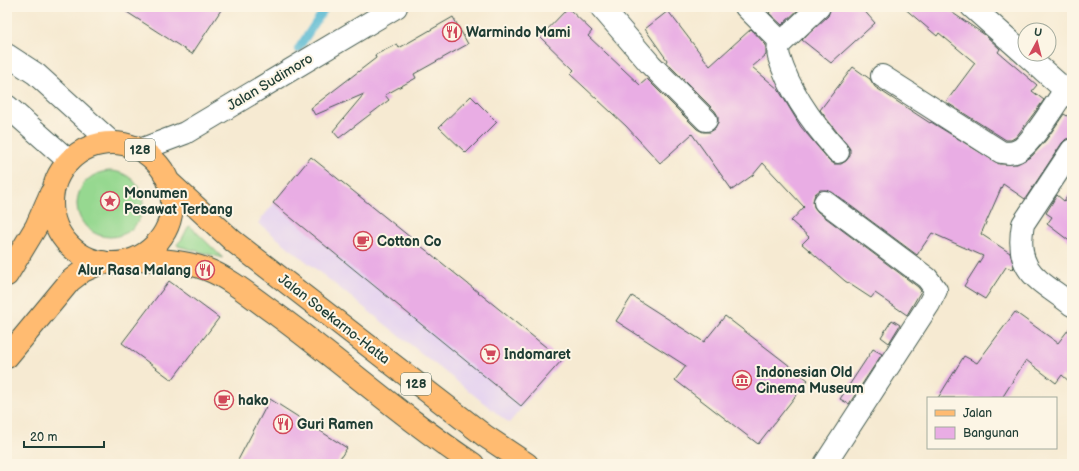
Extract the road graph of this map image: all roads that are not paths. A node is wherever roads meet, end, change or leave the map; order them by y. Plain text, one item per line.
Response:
1 (396, 7) edge
2 (601, 7) edge
3 (746, 7) edge
4 (819, 7) edge
5 (972, 7) edge
6 (780, 44) junction
7 (7, 55) edge
8 (882, 76) dead end
9 (1069, 94) edge
10 (7, 106) edge
11 (706, 120) dead end
12 (112, 143) junction
13 (140, 150) junction
14 (1072, 150) edge
15 (838, 152) dead end
16 (69, 161) junction
17 (168, 181) junction
18 (53, 189) junction
19 (825, 202) dead end
20 (134, 259) junction
21 (103, 262) junction
22 (7, 275) edge
23 (1072, 305) edge
24 (7, 357) edge
25 (474, 464) edge
26 (527, 464) edge
27 (825, 464) edge

1 - 13 street, Jalan Sudimoro
2 - 11 street
3 - 6 street
4 - 6 street
5 - 9 street
6 - 15 street
7 - 12 street
8 - 9 street
10 - 16 street
12 - 13 main road, Jalan Soekarno-Hatta / 128
12 - 16 main road, Jalan Soekarno-Hatta / 128
13 - 17 main road, Jalan Soekarno-Hatta / 128
14 - 23 street
16 - 18 main road, Jalan Soekarno-Hatta / 128
17 - 20 main road, Jalan Soekarno-Hatta / 128
17 - 26 main road, Jalan Soekarno-Hatta / 128
18 - 21 main road, Jalan Soekarno-Hatta / 128
18 - 22 main road, Jalan Soekarno-Hatta / 128
19 - 27 street
20 - 21 main road, Jalan Soekarno-Hatta / 128
20 - 25 main road, Jalan Soekarno-Hatta / 128
21 - 24 main road, Jalan Soekarno-Hatta / 128

